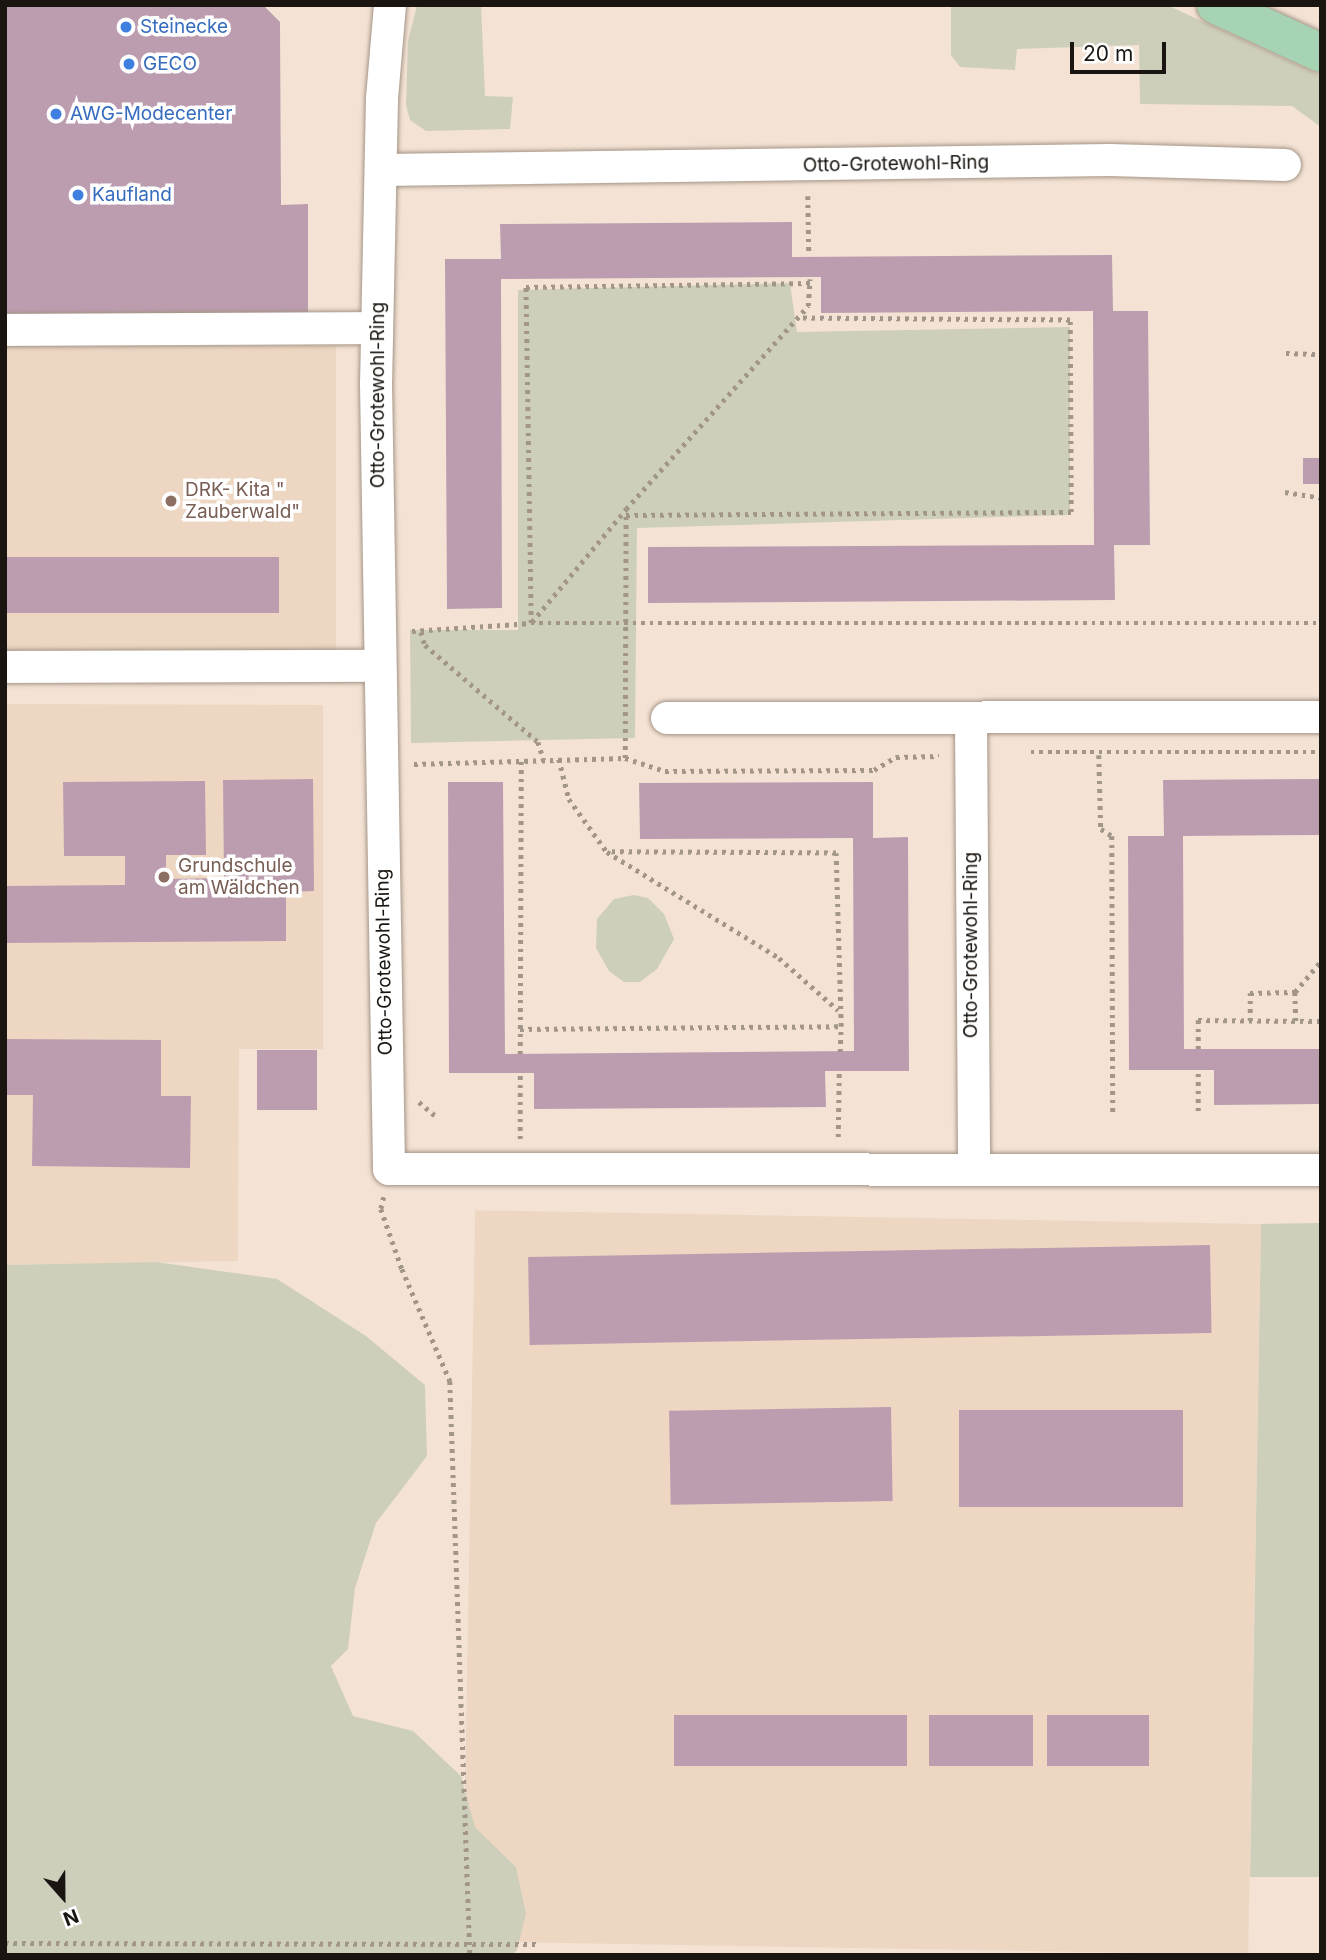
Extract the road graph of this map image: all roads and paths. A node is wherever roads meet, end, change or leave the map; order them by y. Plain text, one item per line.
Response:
1 (390, 5) edge
2 (1216, 5) edge
3 (1321, 52) edge
4 (1285, 165) dead end
5 (381, 170) junction
6 (808, 195) dead end
7 (809, 254) dead end
8 (797, 318) junction
9 (377, 328) junction
10 (5, 330) edge
11 (1286, 353) dead end
12 (1321, 354) edge
13 (1285, 492) dead end
14 (1321, 498) edge
15 (626, 512) junction
16 (626, 622) junction
17 (531, 623) junction
18 (1321, 623) edge
19 (379, 630) junction
20 (421, 632) junction
21 (377, 666) junction
22 (5, 667) edge
23 (1321, 717) edge
24 (667, 719) dead end
25 (971, 719) junction
26 (970, 751) junction
27 (1321, 752) edge
28 (1099, 755) junction
29 (625, 758) junction
30 (559, 759) junction
31 (544, 760) junction
32 (521, 761) junction
33 (380, 765) junction
34 (607, 852) junction
35 (1321, 961) edge
36 (1295, 992) junction
37 (838, 1010) junction
38 (1250, 1021) junction
39 (1296, 1021) junction
40 (1321, 1021) edge
41 (841, 1026) junction
42 (520, 1029) junction
43 (1198, 1049) dead end
44 (840, 1052) dead end
45 (520, 1054) dead end
46 (1198, 1070) dead end
47 (839, 1072) dead end
48 (520, 1073) dead end
49 (1198, 1111) dead end
50 (1113, 1112) dead end
51 (389, 1169) junction
52 (974, 1170) junction
53 (1321, 1170) edge
54 (520, 1171) junction
55 (838, 1171) junction
56 (5, 1944) edge
57 (537, 1944) dead end
58 (470, 1945) junction
59 (470, 1955) edge

1 - 5 street, Otto-Grotewohl-Ring
2 - 3 main road
4 - 5 street, Otto-Grotewohl-Ring
5 - 9 street, Otto-Grotewohl-Ring
6 - 7 path
8 - 15 path
8 - 15 path
8 - 17 path
9 - 10 street
9 - 19 street, Otto-Grotewohl-Ring
11 - 12 path
13 - 14 path
15 - 16 path
15 - 17 path
16 - 17 path
16 - 18 path
16 - 29 path
17 - 20 path
19 - 20 path
19 - 21 street, Otto-Grotewohl-Ring
20 - 31 path
21 - 22 street
21 - 33 street, Otto-Grotewohl-Ring
23 - 25 street
24 - 25 street
25 - 26 street, Otto-Grotewohl-Ring
26 - 28 path
26 - 29 path
26 - 52 street, Otto-Grotewohl-Ring
27 - 28 path
28 - 50 path
29 - 30 path
30 - 31 path
30 - 34 path
31 - 32 path
32 - 33 path
32 - 42 path
33 - 51 street, Otto-Grotewohl-Ring
34 - 37 path
34 - 37 path
35 - 36 path
36 - 38 path
36 - 39 path
37 - 41 path
38 - 39 path
38 - 43 path
39 - 40 path
41 - 42 path
41 - 44 path
42 - 45 path
46 - 49 path
47 - 55 path
48 - 54 path
51 - 54 street
51 - 58 path
52 - 53 street
52 - 55 street
54 - 55 street
56 - 58 path
57 - 58 path
58 - 59 path

